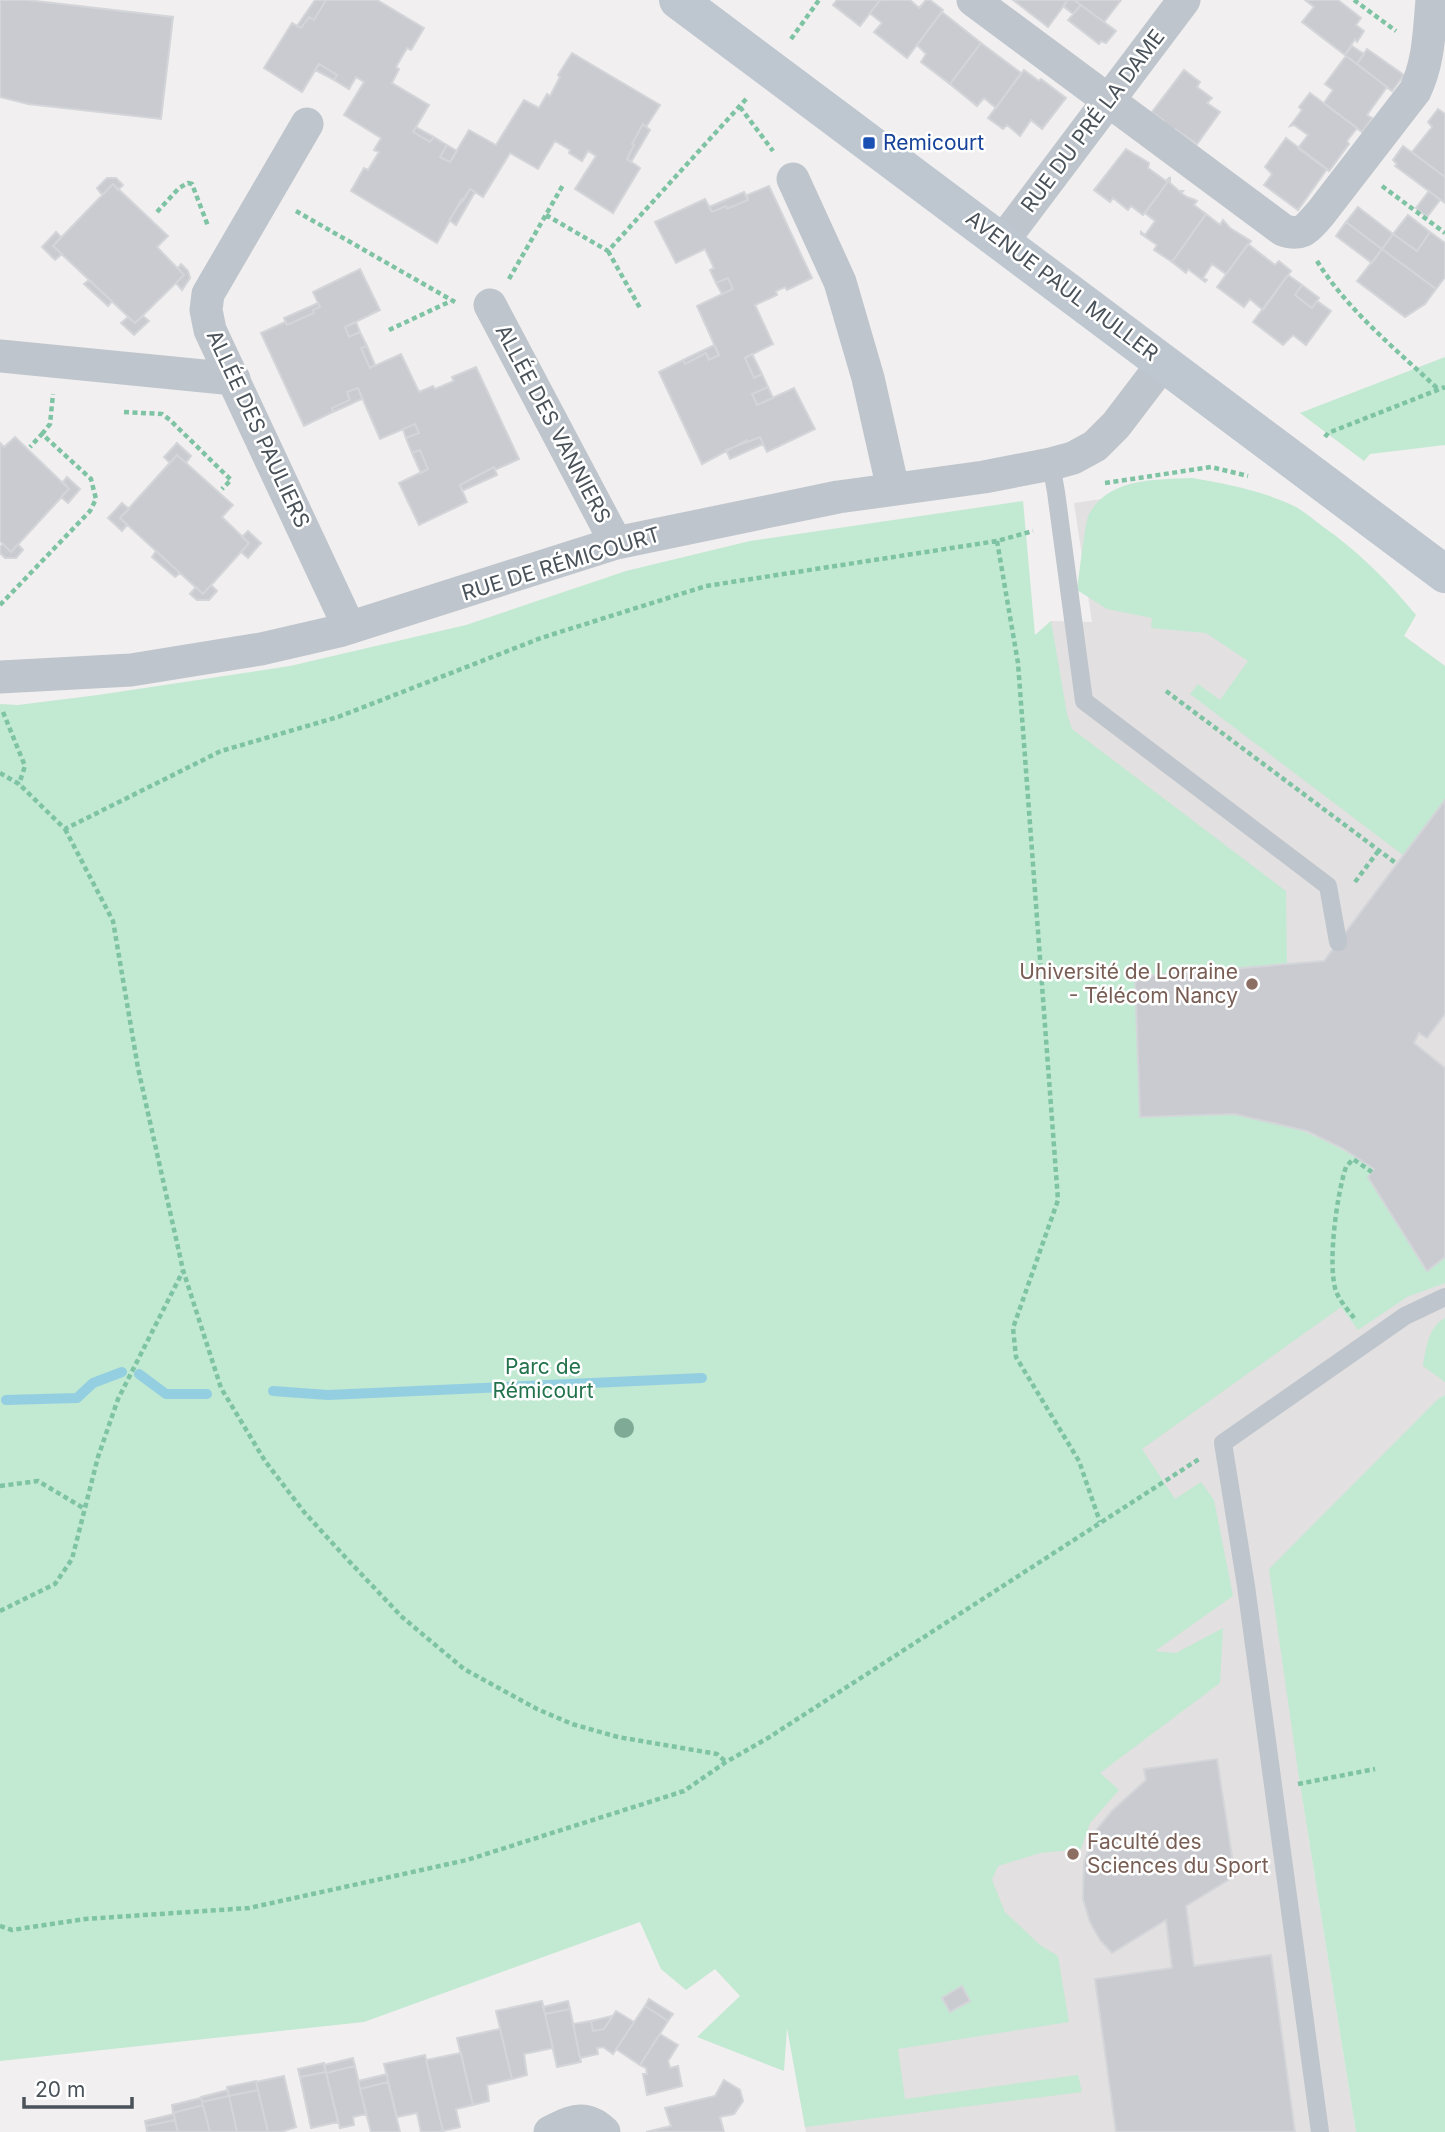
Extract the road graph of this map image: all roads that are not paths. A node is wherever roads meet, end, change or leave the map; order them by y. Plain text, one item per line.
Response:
1 (678, 0) edge
2 (973, 0) edge
3 (1184, 0) edge
4 (1432, 0) edge
5 (1109, 101) junction
6 (307, 124) dead end
7 (793, 179) road end
8 (1002, 242) junction
9 (490, 305) road end
10 (0, 356) edge
11 (1164, 362) junction
12 (234, 379) junction
13 (1054, 478) junction
14 (893, 489) junction
15 (616, 543) junction
16 (1445, 574) edge
17 (349, 627) junction
18 (0, 677) edge
19 (1338, 942) dead end
20 (1445, 1297) edge
21 (550, 2132) edge
22 (604, 2132) edge
23 (1320, 2132) edge

1 - 8 main road, AVENUE PAUL MULLER
2 - 5 street
3 - 5 street, RUE DU PRÉ LA DAME
4 - 5 street
5 - 8 street, RUE DU PRÉ LA DAME
6 - 12 street, ALLÉE DES PAULIERS
7 - 14 street
8 - 11 main road, AVENUE PAUL MULLER
9 - 15 street, ALLÉE DES VANNIERS
10 - 12 street
11 - 13 street, RUE DE RÉMICOURT
11 - 16 main road, AVENUE PAUL MULLER
12 - 17 street, ALLÉE DES PAULIERS
13 - 14 street, RUE DE RÉMICOURT
13 - 19 lane
14 - 15 street, RUE DE RÉMICOURT
15 - 17 street, RUE DE RÉMICOURT
17 - 18 street, RUE DE RÉMICOURT
20 - 23 lane
21 - 22 street

